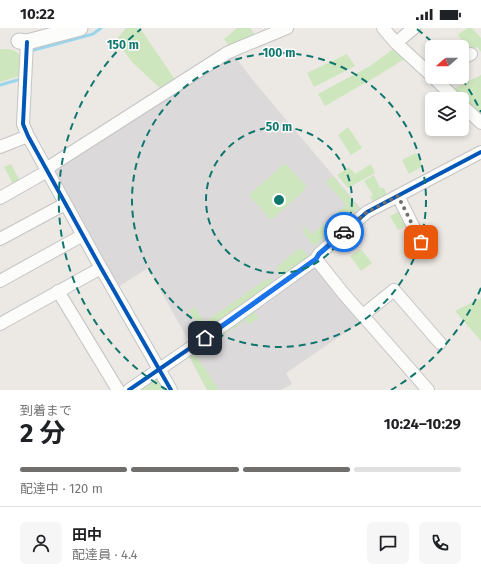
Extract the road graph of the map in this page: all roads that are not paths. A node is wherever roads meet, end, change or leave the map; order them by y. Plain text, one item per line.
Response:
1 (80, 28) edge
2 (287, 28) edge
3 (382, 28) edge
4 (414, 28) edge
5 (23, 42) joint
6 (396, 43) junction
7 (425, 70) edge
8 (440, 84) edge
9 (449, 92) edge
10 (469, 111) edge
11 (481, 123) edge
12 (28, 136) junction
13 (0, 147) edge
14 (481, 152) edge
15 (47, 170) junction
16 (398, 196) junction
17 (0, 198) edge
18 (65, 204) junction
19 (82, 235) junction
20 (0, 239) edge
21 (421, 242) dead end
22 (316, 259) junction
23 (101, 268) junction
24 (0, 281) edge
25 (58, 291) junction
26 (363, 315) junction
27 (0, 324) edge
28 (440, 343) dead end
29 (160, 369) junction
30 (118, 390) edge
31 (129, 390) edge
32 (171, 390) edge
33 (428, 390) edge

1 - 5 street
2 - 15 street
3 - 6 street
4 - 6 street
5 - 12 street
6 - 7 street
8 - 9 street
10 - 11 street
12 - 13 street
12 - 15 street
14 - 16 street
15 - 17 street
15 - 18 street
16 - 21 street
16 - 22 street
18 - 19 street
18 - 20 street
19 - 23 street
19 - 24 street
22 - 26 street
22 - 29 street
23 - 25 street
23 - 29 street
25 - 27 street
25 - 30 street
26 - 28 street
26 - 33 street
29 - 31 street
29 - 32 street

